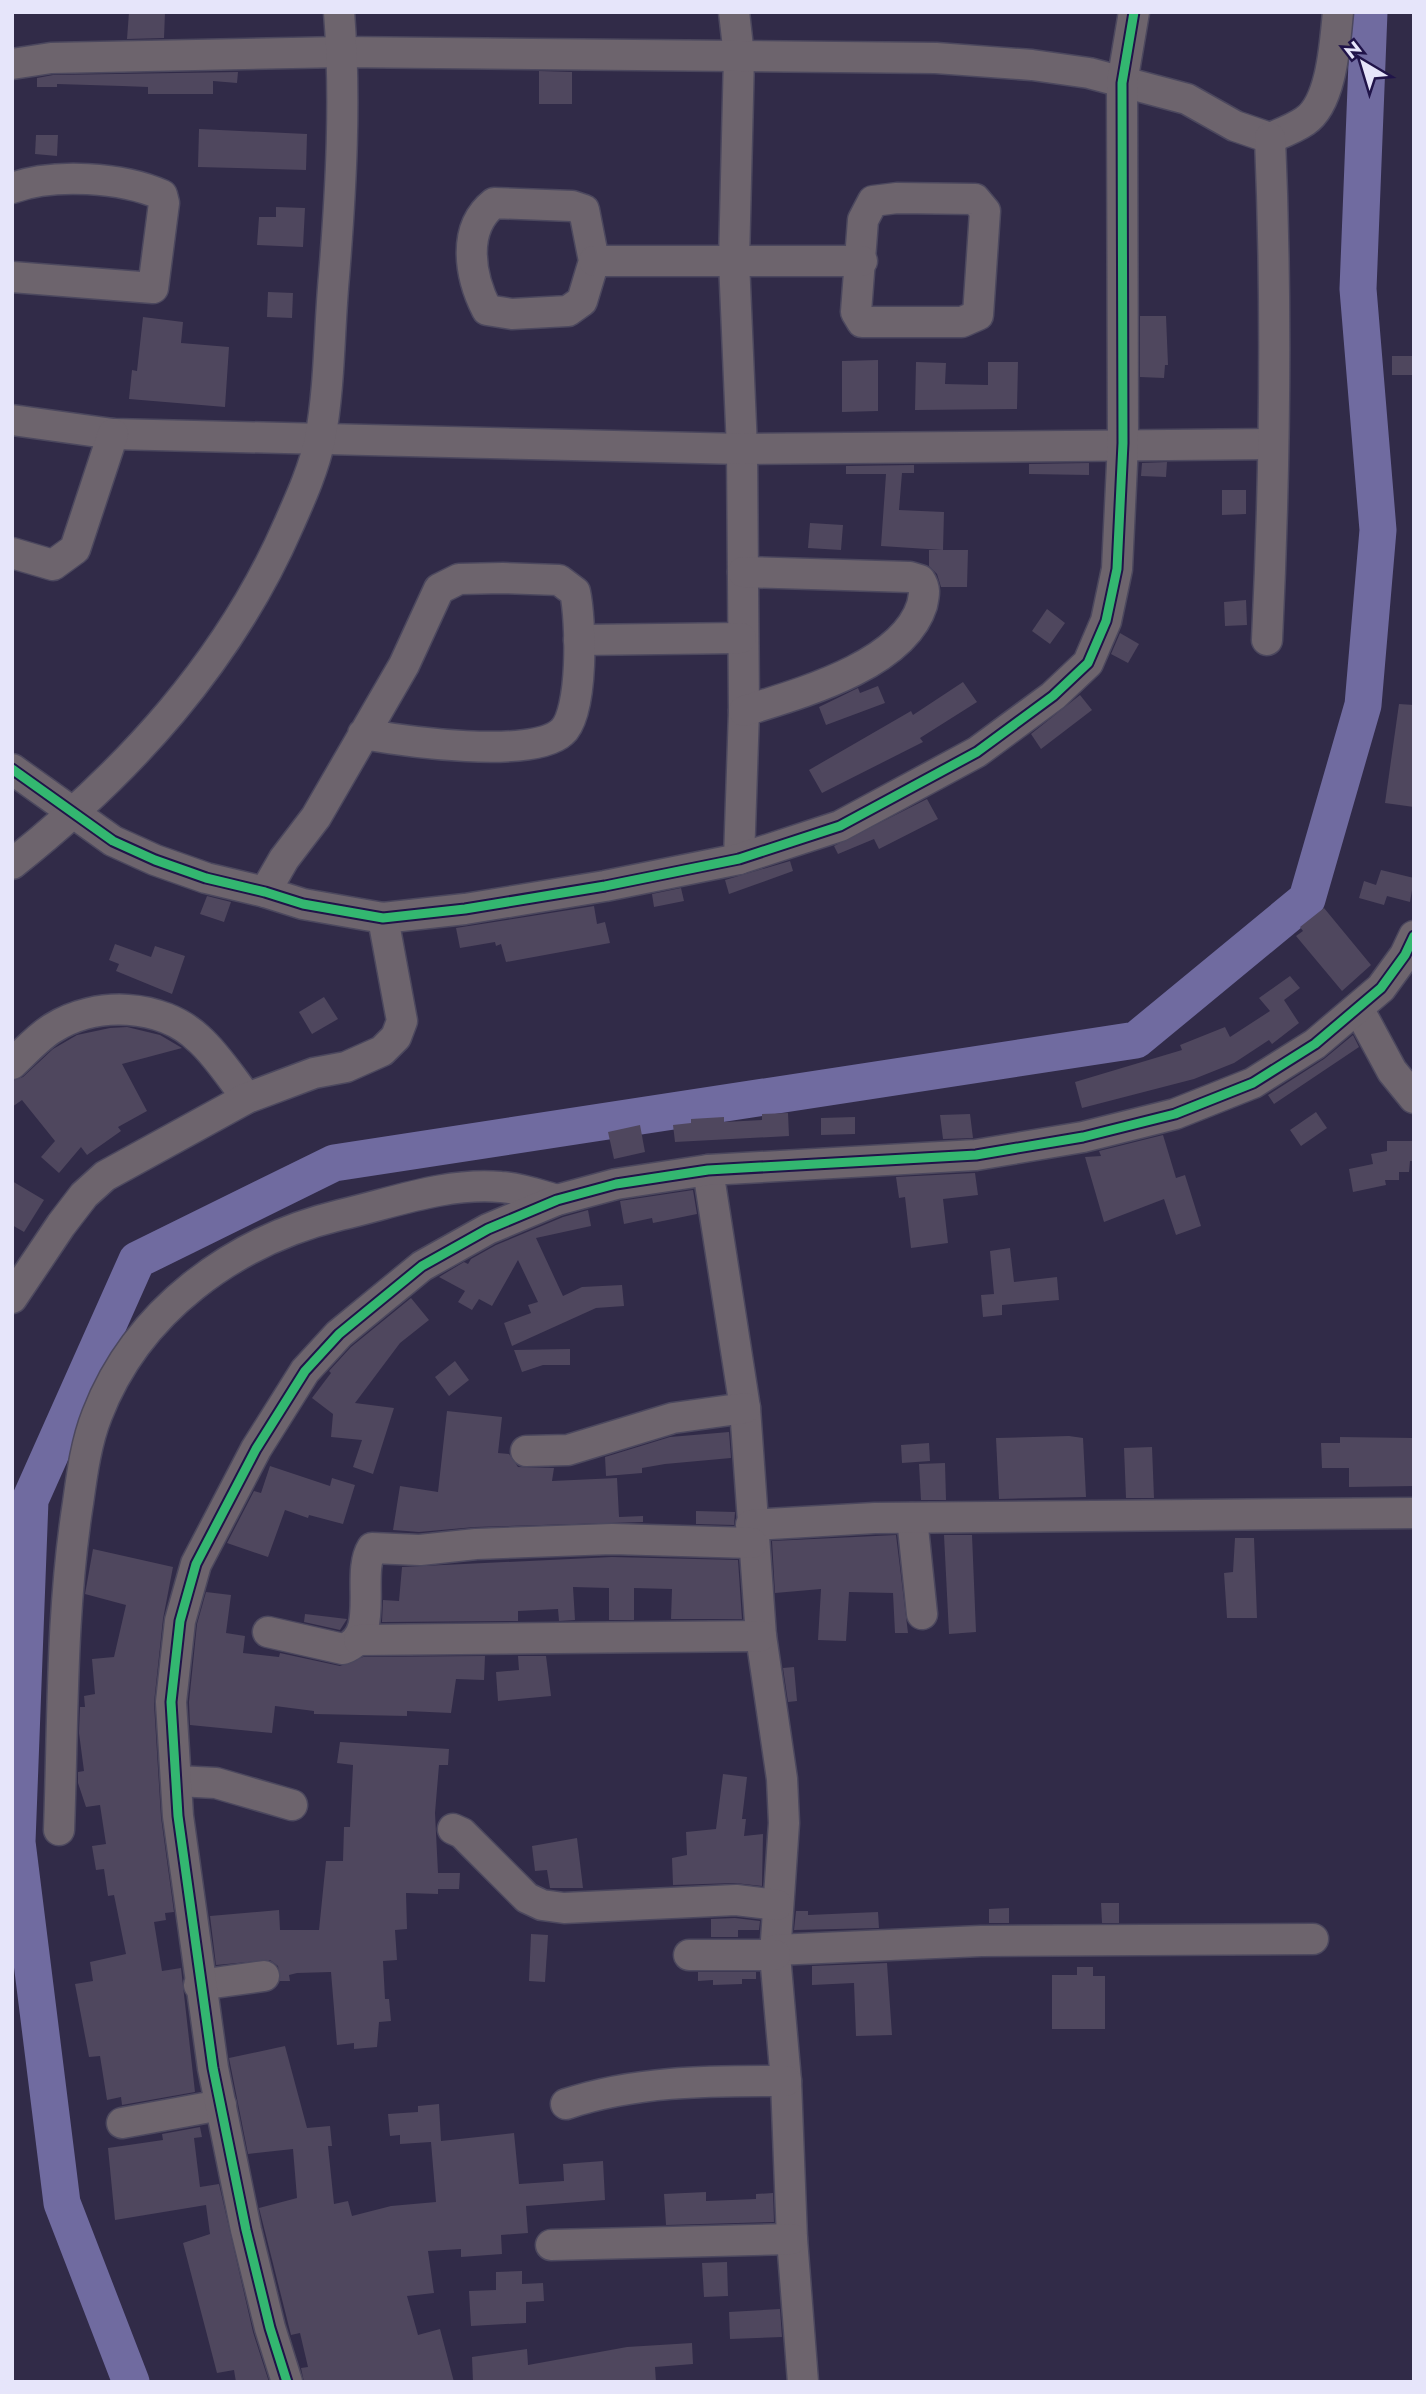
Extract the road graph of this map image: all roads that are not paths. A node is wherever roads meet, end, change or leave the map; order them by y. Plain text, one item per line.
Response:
1 (339, 12) edge
2 (734, 12) edge
3 (1134, 12) edge
4 (1338, 12) edge
5 (342, 52) junction
6 (739, 56) junction
7 (12, 64) edge
8 (1122, 83) junction
9 (1270, 138) junction
10 (12, 188) edge
11 (594, 261) junction
12 (734, 261) junction
13 (862, 261) junction
14 (12, 277) edge
15 (12, 420) edge
16 (113, 434) junction
17 (320, 440) junction
18 (1123, 443) junction
19 (1272, 444) junction
20 (742, 449) junction
21 (12, 553) edge
22 (743, 572) junction
23 (741, 638) junction
24 (579, 640) junction
25 (1267, 640) dead end
26 (744, 711) junction
27 (363, 734) junction
28 (12, 769) edge
29 (75, 814) junction
30 (739, 859) junction
31 (12, 864) edge
32 (265, 891) junction
33 (383, 918) junction
34 (1414, 936) edge
35 (1358, 1008) junction
36 (12, 1064) edge
37 (247, 1098) junction
38 (1414, 1098) edge
39 (708, 1170) junction
40 (558, 1200) junction
41 (12, 1298) edge
42 (745, 1408) junction
43 (526, 1451) dead end
44 (1414, 1513) edge
45 (912, 1518) junction
46 (752, 1534) junction
47 (922, 1614) dead end
48 (268, 1632) dead end
49 (761, 1636) junction
50 (359, 1640) junction
51 (177, 1781) junction
52 (292, 1805) dead end
53 (453, 1829) dead end
54 (59, 1830) dead end
55 (777, 1905) junction
56 (1313, 1939) dead end
57 (775, 1952) junction
58 (689, 1955) dead end
59 (264, 1976) dead end
60 (199, 1985) junction
61 (786, 2081) junction
62 (566, 2104) dead end
63 (221, 2105) junction
64 (122, 2123) dead end
65 (792, 2239) junction
66 (551, 2245) dead end
67 (287, 2382) edge
68 (803, 2382) edge

1 - 5 street
2 - 6 street
3 - 8 street
4 - 9 street
5 - 6 street
5 - 7 street
5 - 17 street
6 - 8 street
6 - 12 street
8 - 9 street
8 - 18 street
9 - 19 street
10 - 14 street
11 - 11 street
11 - 12 street
12 - 13 street
12 - 20 street
13 - 13 street
15 - 16 street
16 - 17 street
16 - 21 street
17 - 20 street
17 - 29 street
18 - 19 street
18 - 20 street
18 - 30 street
19 - 25 street
20 - 22 street
22 - 23 street
22 - 26 street
23 - 24 street
23 - 26 street
24 - 27 street
24 - 27 street
26 - 30 street
27 - 32 street
28 - 29 street
29 - 31 street
29 - 32 street
30 - 33 street
32 - 33 street
33 - 37 street
34 - 35 street
35 - 38 street
35 - 39 street
36 - 37 street
37 - 41 street
39 - 40 street
39 - 42 street
40 - 51 street
40 - 54 street
42 - 43 street
42 - 46 street
44 - 45 street
45 - 46 street
45 - 47 street
46 - 49 street
46 - 50 street
48 - 50 street
49 - 50 street
49 - 55 street
51 - 52 street
51 - 60 street
53 - 55 street
55 - 57 street
56 - 57 street
57 - 58 street
57 - 61 street
59 - 60 street
60 - 63 street
61 - 62 street
61 - 65 street
63 - 64 street
63 - 67 street
65 - 66 street
65 - 68 street

